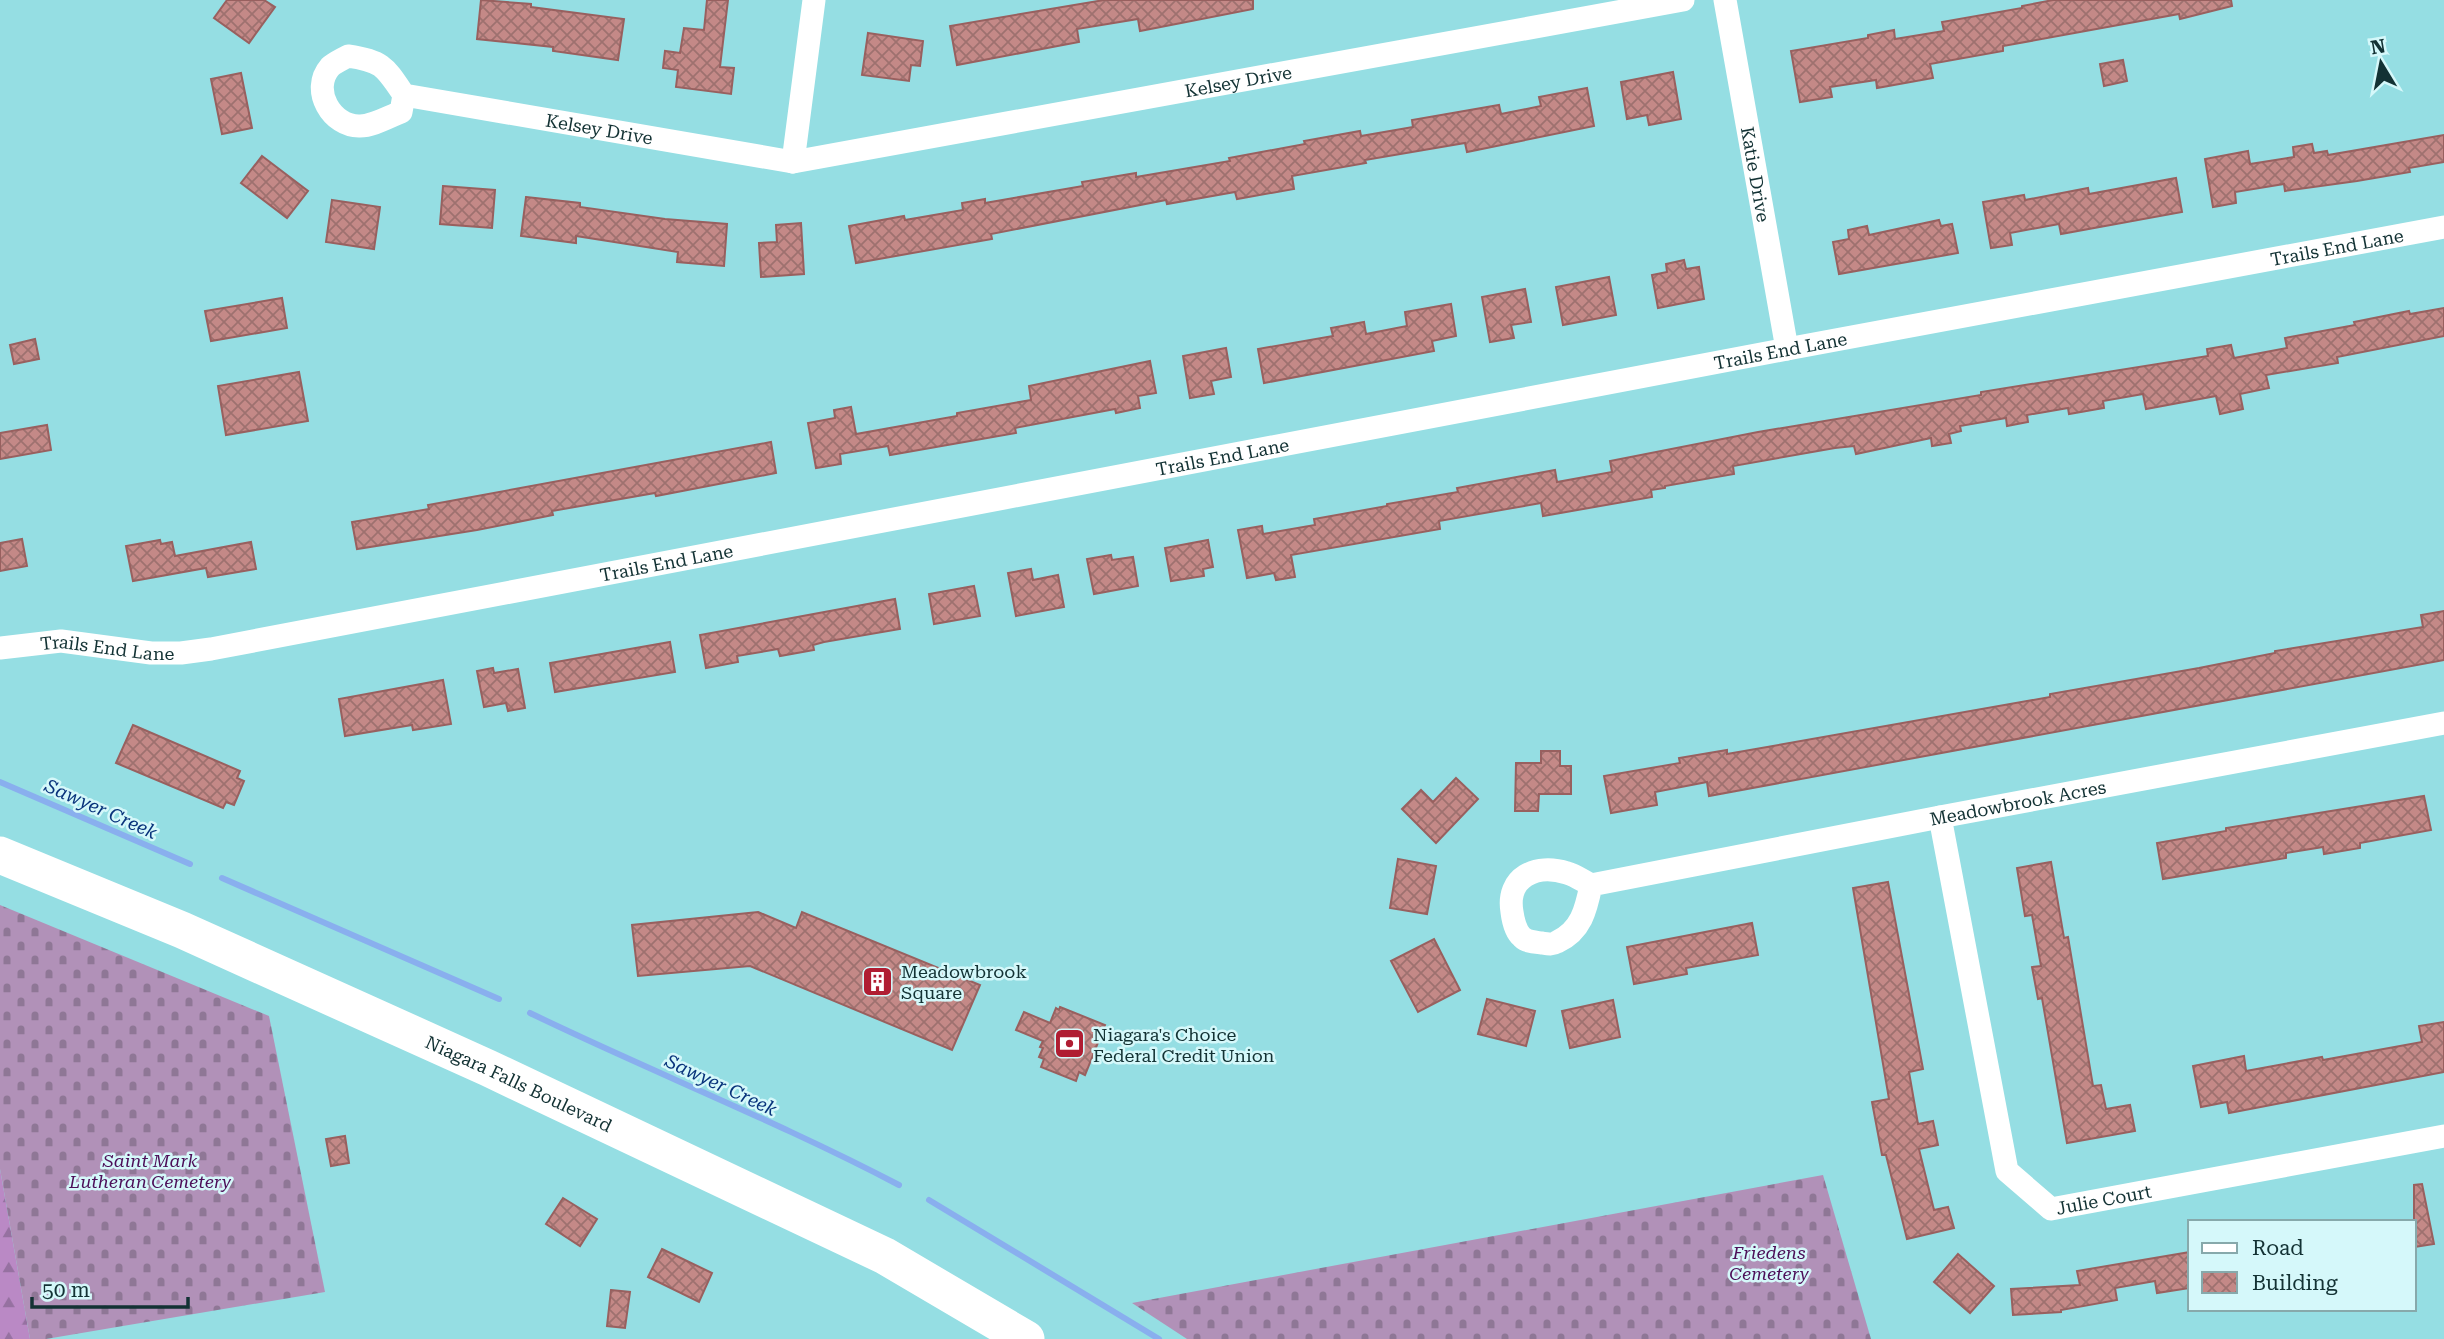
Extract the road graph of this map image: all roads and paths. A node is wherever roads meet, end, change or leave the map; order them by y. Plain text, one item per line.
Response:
1 (814, 0) edge
2 (1683, 0) edge
3 (1725, 0) edge
4 (404, 95) dead end
5 (793, 162) junction
6 (2444, 227) edge
7 (1787, 349) junction
8 (0, 648) edge
9 (2444, 723) edge
10 (1940, 817) junction
11 (0, 855) edge
12 (1591, 886) dead end
13 (2444, 1136) edge
14 (1026, 1339) edge

1 - 5 street
2 - 5 street, Kelsey Drive
3 - 7 street, Katie Drive
4 - 5 street, Kelsey Drive
6 - 7 street, Trails End Lane
7 - 8 street, Trails End Lane
9 - 10 street, Meadowbrook Acres
10 - 12 street, Meadowbrook Acres
10 - 13 street, Julie Court
11 - 14 main road, Niagara Falls Boulevard

